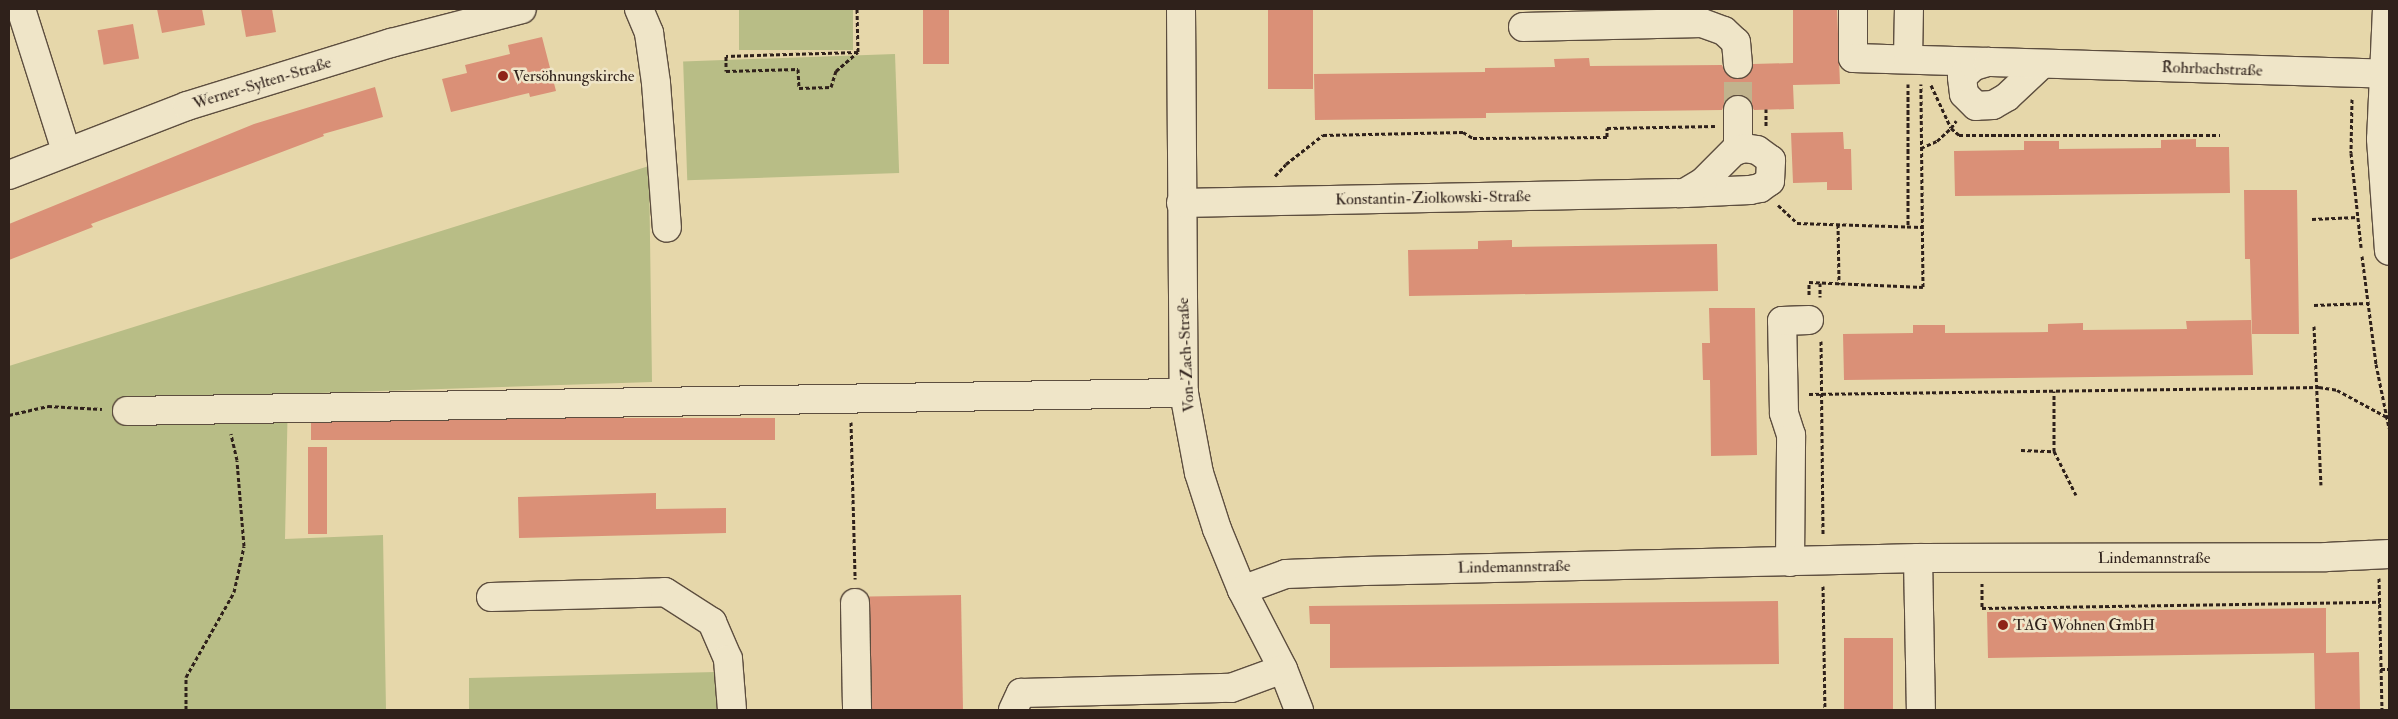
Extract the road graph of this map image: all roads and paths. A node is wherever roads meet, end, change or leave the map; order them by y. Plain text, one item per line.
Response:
1 (21, 9) edge
2 (522, 9) edge
3 (639, 9) edge
4 (857, 9) edge
5 (1181, 9) edge
6 (1853, 9) edge
7 (1909, 9) edge
8 (2387, 9) edge
9 (1523, 27) dead end
10 (858, 52) junction
11 (1988, 62) junction
12 (1738, 64) tunnel mouth
13 (2042, 64) junction
14 (1912, 66) junction
15 (2382, 74) junction
16 (1766, 110) dead end
17 (1951, 128) junction
18 (1738, 130) junction
19 (2220, 135) dead end
20 (1921, 148) junction
21 (66, 151) junction
22 (9, 175) edge
23 (1760, 188) junction
24 (1685, 193) junction
25 (1254, 201) junction
26 (1181, 203) junction
27 (2357, 217) dead end
28 (2312, 219) dead end
29 (1838, 224) junction
30 (1908, 226) junction
31 (1922, 227) junction
32 (667, 228) dead end
33 (2389, 251) edge
34 (1809, 282) dead end
35 (1820, 283) junction
36 (1839, 284) junction
37 (2368, 303) dead end
38 (2314, 304) dead end
39 (1817, 320) junction
40 (2314, 326) dead end
41 (2317, 387) junction
42 (2054, 391) junction
43 (1184, 394) junction
44 (1822, 394) junction
45 (1784, 395) junction
46 (850, 399) junction
47 (226, 409) junction
48 (127, 410) joint
49 (9, 415) edge
50 (2387, 418) dead end
51 (2021, 450) dead end
52 (2054, 451) junction
53 (2321, 485) dead end
54 (2076, 495) dead end
55 (2389, 554) edge
56 (1918, 558) junction
57 (1981, 558) junction
58 (1823, 561) junction
59 (1790, 562) junction
60 (2379, 580) dead end
61 (1242, 590) junction
62 (491, 597) dead end
63 (2380, 602) junction
64 (855, 603) joint
65 (1283, 669) junction
66 (2381, 669) junction
67 (2389, 669) edge
68 (186, 710) edge
69 (732, 710) edge
70 (857, 710) edge
71 (1013, 710) edge
72 (1299, 710) edge
73 (1825, 710) edge
74 (1921, 710) edge
75 (2382, 710) edge

1 - 21 street
2 - 21 street, Werner-Sylten-Straße
3 - 32 street
4 - 10 path
5 - 26 street, Von-Zach-Straße
6 - 14 street, Rohrbachstraße
7 - 14 street
8 - 15 street
9 - 12 street
10 - 10 path
11 - 13 street, Rohrbachstraße
11 - 13 street, Rohrbachstraße
11 - 14 street, Rohrbachstraße
13 - 15 street, Rohrbachstraße
14 - 17 path
14 - 20 path
14 - 30 path
15 - 33 street
16 - 18 path
17 - 19 path
17 - 20 path
18 - 23 street
18 - 24 street
18 - 25 path
20 - 31 path
21 - 22 street, Werner-Sylten-Straße
23 - 24 street, Konstantin-Ziolkowski-Straße
23 - 29 path
24 - 25 street, Konstantin-Ziolkowski-Straße
25 - 26 street, Konstantin-Ziolkowski-Straße
26 - 43 street, Von-Zach-Straße
27 - 28 path
29 - 30 path
29 - 36 path
30 - 31 path
31 - 36 path
34 - 35 path
35 - 36 path
35 - 39 path
37 - 38 path
39 - 44 path
39 - 45 street
40 - 41 path
41 - 42 path
41 - 50 path
41 - 53 path
42 - 44 path
42 - 52 path
43 - 46 street
43 - 61 street, Von-Zach-Straße
44 - 45 path
44 - 58 path
45 - 59 street
46 - 47 street
46 - 64 path
47 - 48 street
47 - 68 path
48 - 49 path
51 - 52 path
52 - 54 path
55 - 57 street, Lindemannstraße
56 - 57 street, Lindemannstraße
56 - 58 street, Lindemannstraße
56 - 74 street
57 - 63 path
58 - 59 street, Lindemannstraße
58 - 73 path
59 - 61 street, Lindemannstraße
60 - 63 path
61 - 65 street, Von-Zach-Straße
62 - 69 street
63 - 66 path
64 - 70 street
65 - 71 street
65 - 72 street, Von-Zach-Straße
66 - 67 path
66 - 75 path

